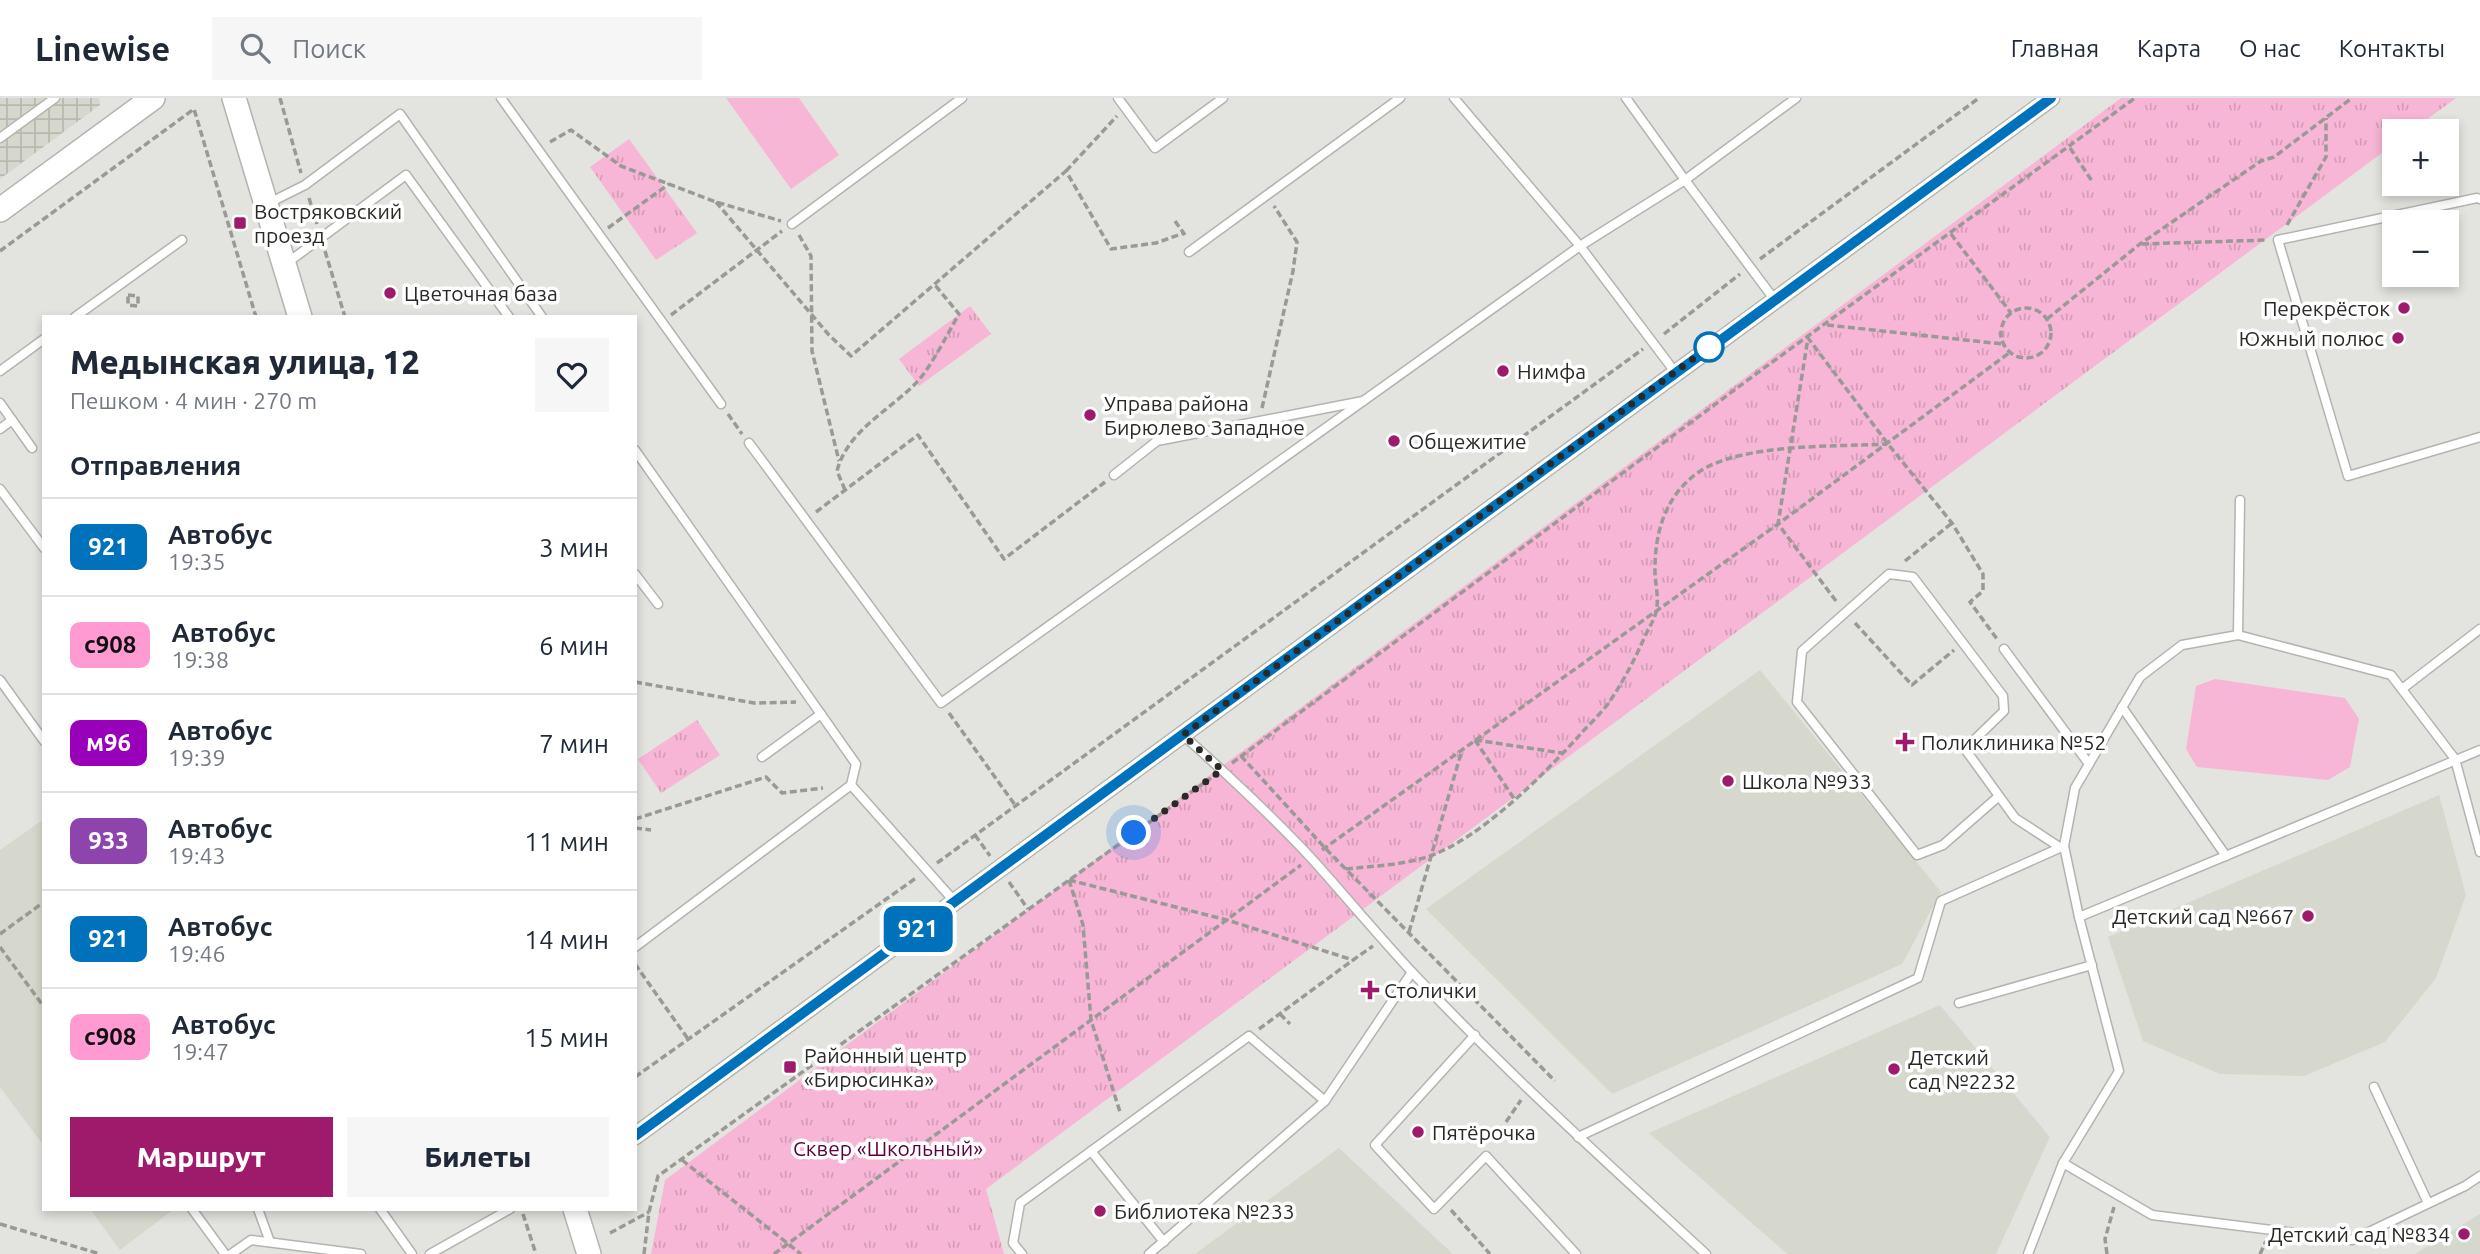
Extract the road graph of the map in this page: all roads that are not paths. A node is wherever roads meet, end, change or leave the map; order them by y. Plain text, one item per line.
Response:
1 (55, 98) edge
2 (153, 98) edge
3 (234, 98) edge
4 (500, 98) edge
5 (962, 98) edge
6 (1118, 98) edge
7 (1223, 98) edge
8 (1401, 98) edge
9 (1454, 98) edge
10 (1796, 98) edge
11 (2051, 98) edge
12 (1629, 99) edge
13 (0, 138) edge
14 (1685, 180) junction
15 (2480, 199) edge
16 (266, 204) junction
17 (0, 210) edge
18 (792, 224) road end
19 (182, 240) dead end
20 (1580, 246) junction
21 (1189, 252) dead end
22 (284, 265) junction
23 (1774, 299) junction
24 (78, 315) edge
25 (299, 315) edge
26 (508, 315) edge
27 (541, 315) edge
28 (42, 340) edge
29 (0, 371) edge
30 (1675, 372) junction
31 (1366, 401) junction
32 (0, 403) edge
33 (721, 404) road end
34 (12, 420) junction
35 (0, 429) edge
36 (2480, 437) edge
37 (749, 443) road end
38 (32, 448) dead end
39 (637, 453) edge
40 (1114, 475) road end
41 (0, 489) edge
42 (2240, 500) dead end
43 (42, 545) edge
44 (637, 577) edge
45 (658, 604) dead end
46 (2480, 629) edge
47 (2238, 635) junction
48 (2004, 649) road end
49 (0, 680) edge
50 (2402, 689) junction
51 (2122, 707) junction
52 (821, 714) junction
53 (1183, 735) junction
54 (42, 738) edge
55 (2480, 750) edge
56 (762, 757) dead end
57 (2455, 759) junction
58 (2089, 764) junction
59 (851, 785) junction
60 (1999, 796) junction
61 (2062, 847) junction
62 (2480, 852) edge
63 (2226, 856) junction
64 (955, 901) junction
65 (2079, 917) junction
66 (637, 946) edge
67 (2092, 965) junction
68 (1412, 972) junction
69 (1959, 1003) dead end
70 (1475, 1035) junction
71 (2374, 1087) dead end
72 (1325, 1101) junction
73 (637, 1135) edge
74 (1578, 1137) junction
75 (1091, 1151) junction
76 (2063, 1163) junction
77 (2480, 1176) edge
78 (2428, 1203) junction
79 (193, 1211) edge
80 (259, 1211) edge
81 (381, 1211) edge
82 (505, 1211) edge
83 (576, 1211) edge
84 (270, 1242) junction
85 (1164, 1242) junction
86 (225, 1254) edge
87 (231, 1254) edge
88 (361, 1254) edge
89 (412, 1254) edge
90 (430, 1254) edge
91 (589, 1254) edge
92 (1021, 1254) edge
93 (1149, 1254) edge
94 (1576, 1254) edge
95 (1706, 1254) edge
96 (2028, 1254) edge

1 - 13 lane
2 - 17 street
3 - 16 street
4 - 33 lane
5 - 18 lane
6 - 7 lane
8 - 21 lane
9 - 20 lane
10 - 14 lane
11 - 23 street
12 - 14 lane
14 - 20 lane
14 - 23 lane
15 - 36 lane
16 - 22 street
16 - 27 lane
19 - 24 lane
20 - 30 lane
20 - 31 lane
22 - 25 street
22 - 26 lane
23 - 30 street
28 - 29 lane
30 - 53 street
31 - 37 lane
31 - 40 lane
32 - 34 lane
34 - 35 lane
34 - 38 lane
39 - 52 lane
41 - 43 lane
42 - 47 lane
44 - 45 lane
46 - 50 lane
47 - 50 lane
47 - 51 lane
48 - 58 lane
49 - 54 lane
50 - 57 lane
51 - 58 lane
51 - 63 lane
52 - 56 lane
52 - 59 lane
53 - 64 street
53 - 68 lane
55 - 57 lane
57 - 62 lane
57 - 63 lane
58 - 61 lane
59 - 64 lane
59 - 66 lane
60 - 60 lane
60 - 61 lane
61 - 65 lane
61 - 74 lane
63 - 65 lane
64 - 73 street
65 - 67 lane
67 - 69 lane
67 - 76 lane
68 - 70 lane
68 - 72 lane
70 - 74 lane
70 - 94 lane
71 - 78 lane
72 - 75 lane
72 - 85 lane
74 - 95 lane
75 - 85 lane
75 - 92 lane
76 - 78 lane
76 - 96 lane
77 - 78 lane
79 - 86 lane
80 - 84 lane
81 - 89 lane
82 - 90 lane
83 - 91 street
84 - 87 lane
84 - 88 lane
85 - 93 lane

